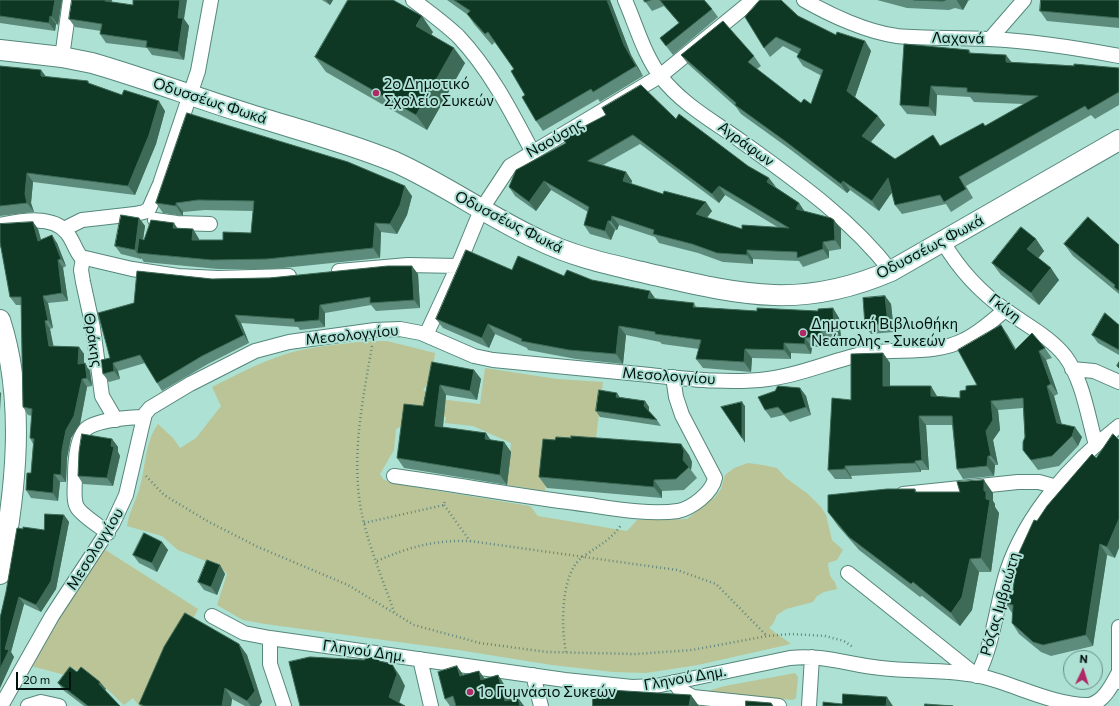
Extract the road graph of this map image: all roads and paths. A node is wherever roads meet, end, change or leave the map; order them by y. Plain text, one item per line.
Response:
1 (70, 0) edge
2 (211, 0) edge
3 (413, 0) edge
4 (625, 0) edge
5 (753, 0) edge
6 (804, 0) edge
7 (1024, 0) edge
8 (990, 39) junction
9 (0, 50) edge
10 (1119, 56) edge
11 (62, 57) junction
12 (660, 76) junction
13 (190, 95) junction
14 (1119, 140) edge
15 (532, 151) junction
16 (481, 210) junction
17 (146, 211) junction
18 (210, 224) dead end
19 (0, 225) edge
20 (64, 229) junction
21 (943, 242) junction
22 (83, 258) junction
23 (458, 266) junction
24 (891, 271) junction
25 (328, 272) edge
26 (306, 275) edge
27 (1005, 310) junction
28 (0, 320) edge
29 (375, 330) junction
30 (426, 335) junction
31 (1072, 369) junction
32 (673, 377) junction
33 (1119, 382) edge
34 (144, 417) junction
35 (116, 420) junction
36 (1119, 426) edge
37 (1096, 446) junction
38 (134, 463) junction
39 (394, 476) dead end
40 (448, 483) junction
41 (1057, 486) junction
42 (6, 494) edge
43 (891, 495) edge
44 (444, 505) junction
45 (632, 510) junction
46 (364, 522) junction
47 (108, 533) junction
48 (470, 541) junction
49 (583, 556) junction
50 (377, 561) junction
51 (848, 573) dead end
52 (0, 574) edge
53 (395, 615) junction
54 (212, 616) dead end
55 (1119, 627) edge
56 (767, 636) junction
57 (270, 638) junction
58 (856, 649) dead end
59 (566, 652) junction
60 (812, 657) junction
61 (420, 659) junction
62 (533, 675) junction
63 (977, 676) junction
64 (1119, 678) edge
65 (674, 682) junction
66 (746, 704) edge
67 (1, 706) edge
68 (28, 706) edge
69 (59, 706) edge
70 (284, 706) edge
71 (431, 706) edge
72 (541, 706) edge
73 (779, 706) edge
74 (808, 706) edge

1 - 11 street
2 - 13 street
3 - 15 street
4 - 12 street, Αγράφων
5 - 12 street, Ναούσης
6 - 8 street, Λαχανά
7 - 8 street
8 - 10 street, Λαχανά
9 - 11 street, Οδυσσέως Φωκά
11 - 13 street, Οδυσσέως Φωκά
12 - 15 street, Ναούσης
12 - 24 street, Αγράφων
13 - 16 street, Οδυσσέως Φωκά
13 - 17 street
14 - 21 street, Οδυσσέως Φωκά
15 - 16 street, Ναούσης
16 - 23 street, Ναούσης
16 - 24 street, Οδυσσέως Φωκά
17 - 18 street
17 - 20 street
19 - 20 street
20 - 22 street
21 - 24 street, Οδυσσέως Φωκά
21 - 27 street, Γκίνη
22 - 26 street
22 - 35 street, Θράκης
23 - 25 street
23 - 30 street, Ναούσης
27 - 31 street, Γκίνη
27 - 32 street, Μεσολογγίου
28 - 42 street
29 - 30 street, Μεσολογγίου
29 - 34 street, Μεσολογγίου
29 - 46 path
30 - 32 street, Μεσολογγίου
31 - 33 street
31 - 37 street, Γκίνη
32 - 45 street
34 - 35 street
34 - 38 street, Μεσολογγίου
35 - 47 street
36 - 37 street, Ρόζας Ιμβριώτη
37 - 41 street, Ρόζας Ιμβριώτη
38 - 47 street, Μεσολογγίου
38 - 53 path
39 - 40 street
40 - 44 path
40 - 45 street
41 - 43 street
41 - 63 street, Ρόζας Ιμβριώτη
42 - 52 street
44 - 46 path
44 - 48 path
45 - 49 path
46 - 50 path
47 - 67 street, Μεσολογγίου
48 - 49 path
48 - 50 path
49 - 56 path
49 - 59 path
50 - 53 path
51 - 63 street
53 - 59 path
54 - 57 street, Γληνού Δημ.
55 - 64 street
56 - 58 path
56 - 59 path
57 - 61 street, Γληνού Δημ.
57 - 70 street
60 - 63 street, Γληνού Δημ.
60 - 65 street, Γληνού Δημ.
60 - 74 street
61 - 62 street, Γληνού Δημ.
61 - 71 street
62 - 65 street, Γληνού Δημ.
62 - 72 street
63 - 64 street, Γληνού Δημ.
65 - 66 street
66 - 73 street
68 - 69 street

